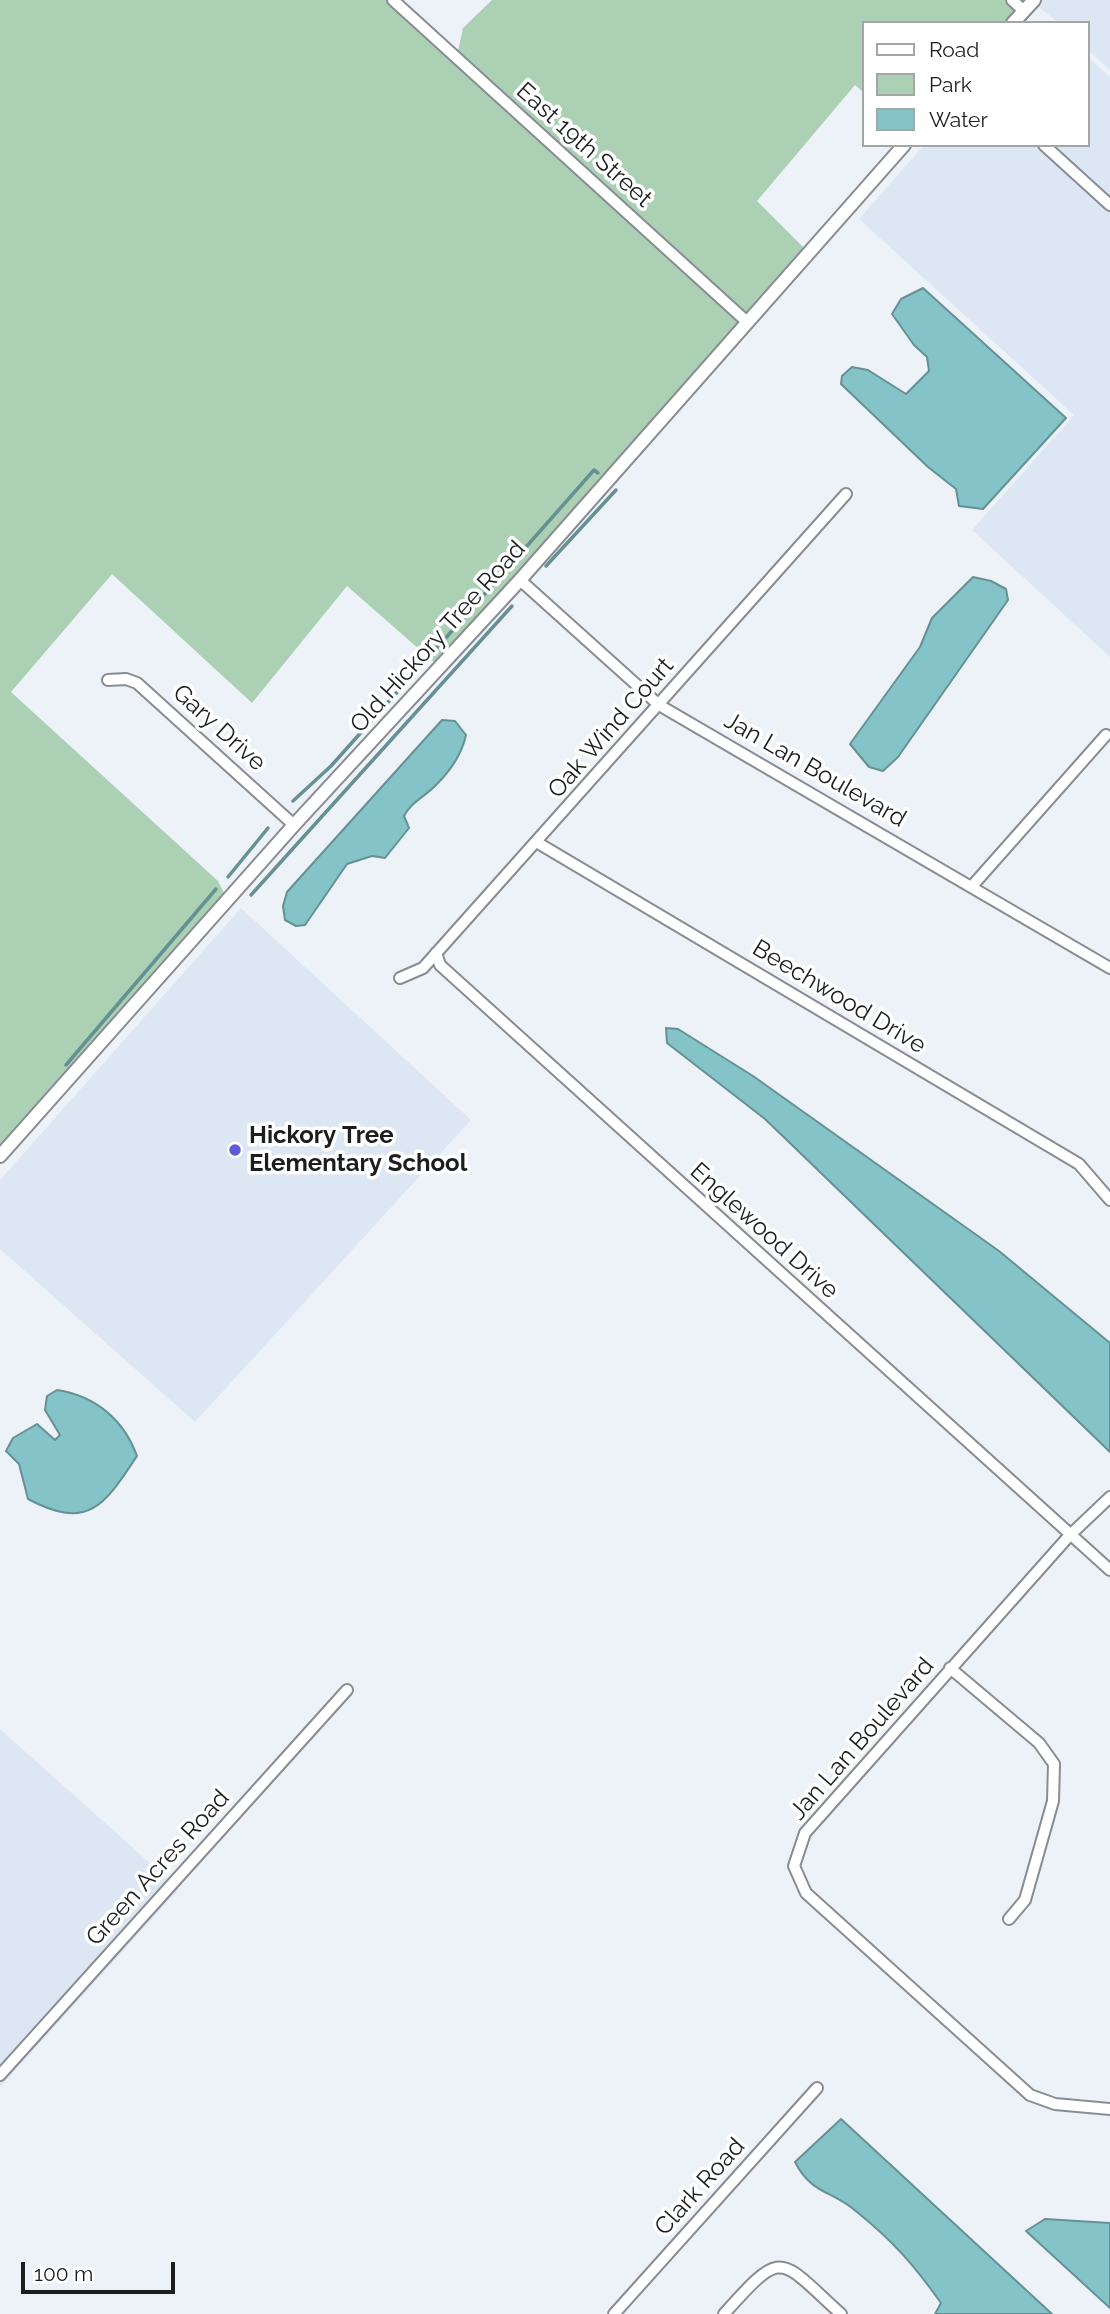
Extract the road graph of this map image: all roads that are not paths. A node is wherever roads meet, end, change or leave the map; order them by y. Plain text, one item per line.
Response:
1 (393, 0) edge
2 (1012, 0) edge
3 (1034, 0) edge
4 (1024, 11) junction
5 (1015, 21) edge
6 (902, 147) edge
7 (1046, 147) edge
8 (1110, 205) edge
9 (746, 321) junction
10 (846, 495) dead end
11 (520, 580) junction
12 (108, 680) dead end
13 (659, 705) junction
14 (1106, 734) dead end
15 (294, 825) junction
16 (538, 843) junction
17 (973, 886) junction
18 (436, 953) junction
19 (1110, 968) edge
20 (400, 978) dead end
21 (0, 1156) edge
22 (1110, 1199) edge
23 (1110, 1497) edge
24 (1069, 1536) junction
25 (1110, 1570) edge
26 (950, 1668) junction
27 (347, 1690) dead end
28 (1009, 1919) dead end
29 (0, 2075) edge
30 (817, 2088) dead end
31 (1110, 2109) edge
32 (614, 2314) edge
33 (724, 2314) edge
34 (841, 2314) edge

1 - 9 street, East 19th Street
2 - 4 street
3 - 4 street
4 - 5 street
6 - 9 street, Old Hickory Tree Road
7 - 8 street
9 - 11 street, Old Hickory Tree Road
10 - 13 street, Oak Wind Court
11 - 13 street, Jan Lan Boulevard
11 - 15 street, Old Hickory Tree Road
12 - 15 street, Gary Drive
13 - 16 street, Oak Wind Court
13 - 17 street, Jan Lan Boulevard
14 - 17 street
15 - 21 street, Old Hickory Tree Road
16 - 18 street, Oak Wind Court
16 - 22 street, Beechwood Drive
17 - 19 street, Jan Lan Boulevard
18 - 20 street, Oak Wind Court
18 - 24 street, Englewood Drive
23 - 24 street, Jan Lan Boulevard
24 - 25 street, Englewood Drive
24 - 26 street, Jan Lan Boulevard
26 - 28 street
26 - 31 street, Jan Lan Boulevard
27 - 29 street, Green Acres Road
30 - 32 street, Clark Road
33 - 34 street

